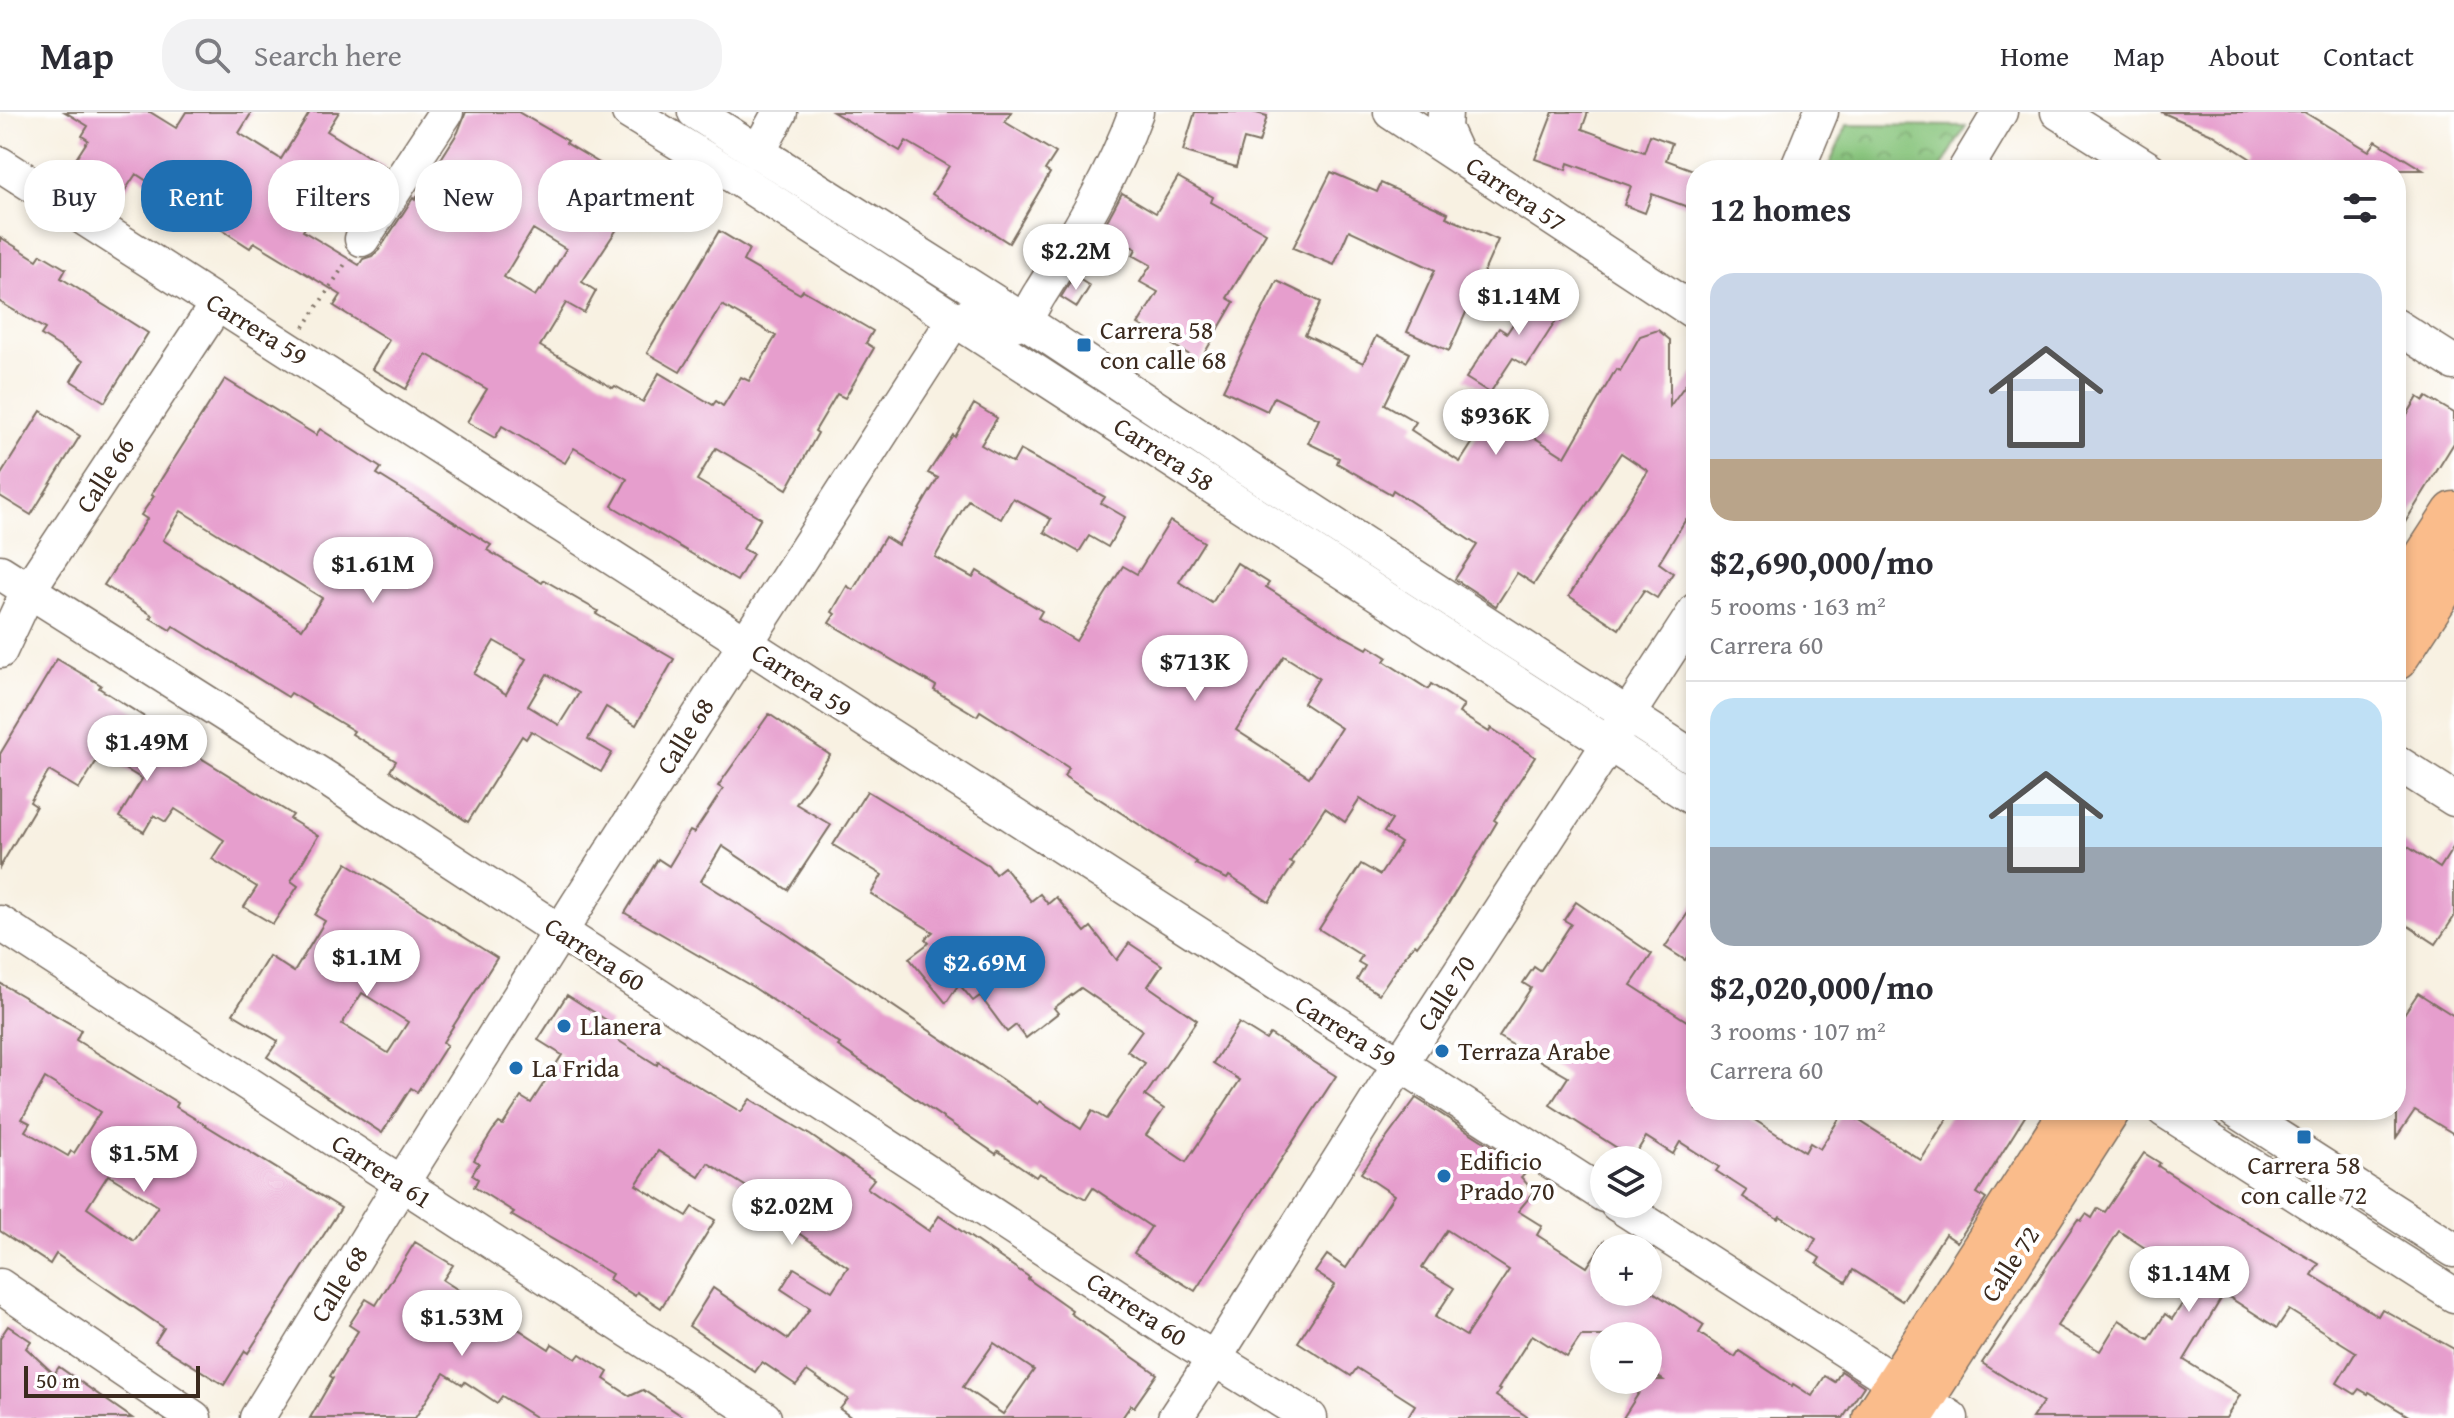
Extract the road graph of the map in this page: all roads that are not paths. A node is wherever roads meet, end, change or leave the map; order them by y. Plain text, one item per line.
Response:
1 (446, 112) edge
2 (629, 112) edge
3 (695, 112) edge
4 (780, 112) edge
5 (1136, 112) edge
6 (1391, 112) edge
7 (1445, 112) edge
8 (1821, 112) edge
9 (2000, 112) edge
10 (2058, 112) edge
11 (1456, 154) junction
12 (1801, 160) edge
13 (1971, 160) edge
14 (2134, 160) edge
15 (0, 164) edge
16 (755, 166) junction
17 (362, 239) road end
18 (217, 304) junction
19 (1686, 306) edge
20 (954, 320) junction
21 (1023, 320) junction
22 (2406, 332) edge
23 (2454, 363) edge
24 (2454, 513) edge
25 (2454, 570) edge
26 (0, 572) edge
27 (2406, 587) edge
28 (29, 589) junction
29 (1686, 625) edge
30 (745, 642) junction
31 (2406, 644) edge
32 (0, 651) edge
33 (1619, 728) junction
34 (1686, 755) edge
35 (2406, 768) edge
36 (1686, 791) edge
37 (2454, 799) edge
38 (0, 923) edge
39 (561, 932) junction
40 (1400, 1064) junction
41 (2067, 1120) edge
42 (2103, 1120) edge
43 (2180, 1120) edge
44 (2252, 1120) edge
45 (401, 1184) junction
46 (1590, 1186) edge
47 (1638, 1218) edge
48 (2452, 1248) edge
49 (0, 1286) edge
50 (2441, 1287) edge
51 (1214, 1359) junction
52 (1920, 1405) edge
53 (194, 1418) edge
54 (257, 1418) edge
55 (764, 1418) edge
56 (1175, 1418) edge
57 (1310, 1418) edge
58 (1874, 1418) edge

1 - 17 street
2 - 16 street, Carrera 58
3 - 16 street, Carrera 58
4 - 16 street
5 - 21 street
6 - 11 street, Carrera 57
7 - 11 street, Carrera 57
8 - 12 street
9 - 13 street
10 - 14 street
11 - 19 street, Carrera 57
15 - 18 street, Carrera 59
16 - 20 street, Carrera 58
16 - 21 street, Carrera 58
18 - 28 street, Calle 66
18 - 30 street, Carrera 59
20 - 21 street
20 - 30 street, Calle 68
20 - 33 street, Carrera 58
21 - 33 street, Carrera 58
22 - 23 street
24 - 27 main road
25 - 31 main road
26 - 28 street, Carrera 60
28 - 32 street, Calle 66
28 - 39 street, Carrera 60
29 - 33 street, Calle 70
30 - 39 street, Calle 68
30 - 40 street, Carrera 59
33 - 34 street, Carrera 58
33 - 36 street, Carrera 58
33 - 40 street, Calle 70
35 - 37 street
38 - 45 street, Carrera 61
39 - 45 street, Calle 68
39 - 51 street, Carrera 60
40 - 46 street, Carrera 59
40 - 51 street, Calle 70
41 - 52 main road, Calle 72
42 - 52 main road, Calle 72
43 - 50 street
44 - 48 street
45 - 54 street, Calle 68
45 - 55 street, Carrera 61
47 - 52 street
48 - 50 street
49 - 53 street
51 - 56 street, Calle 70
51 - 57 street, Carrera 60
52 - 58 main road, Calle 72

